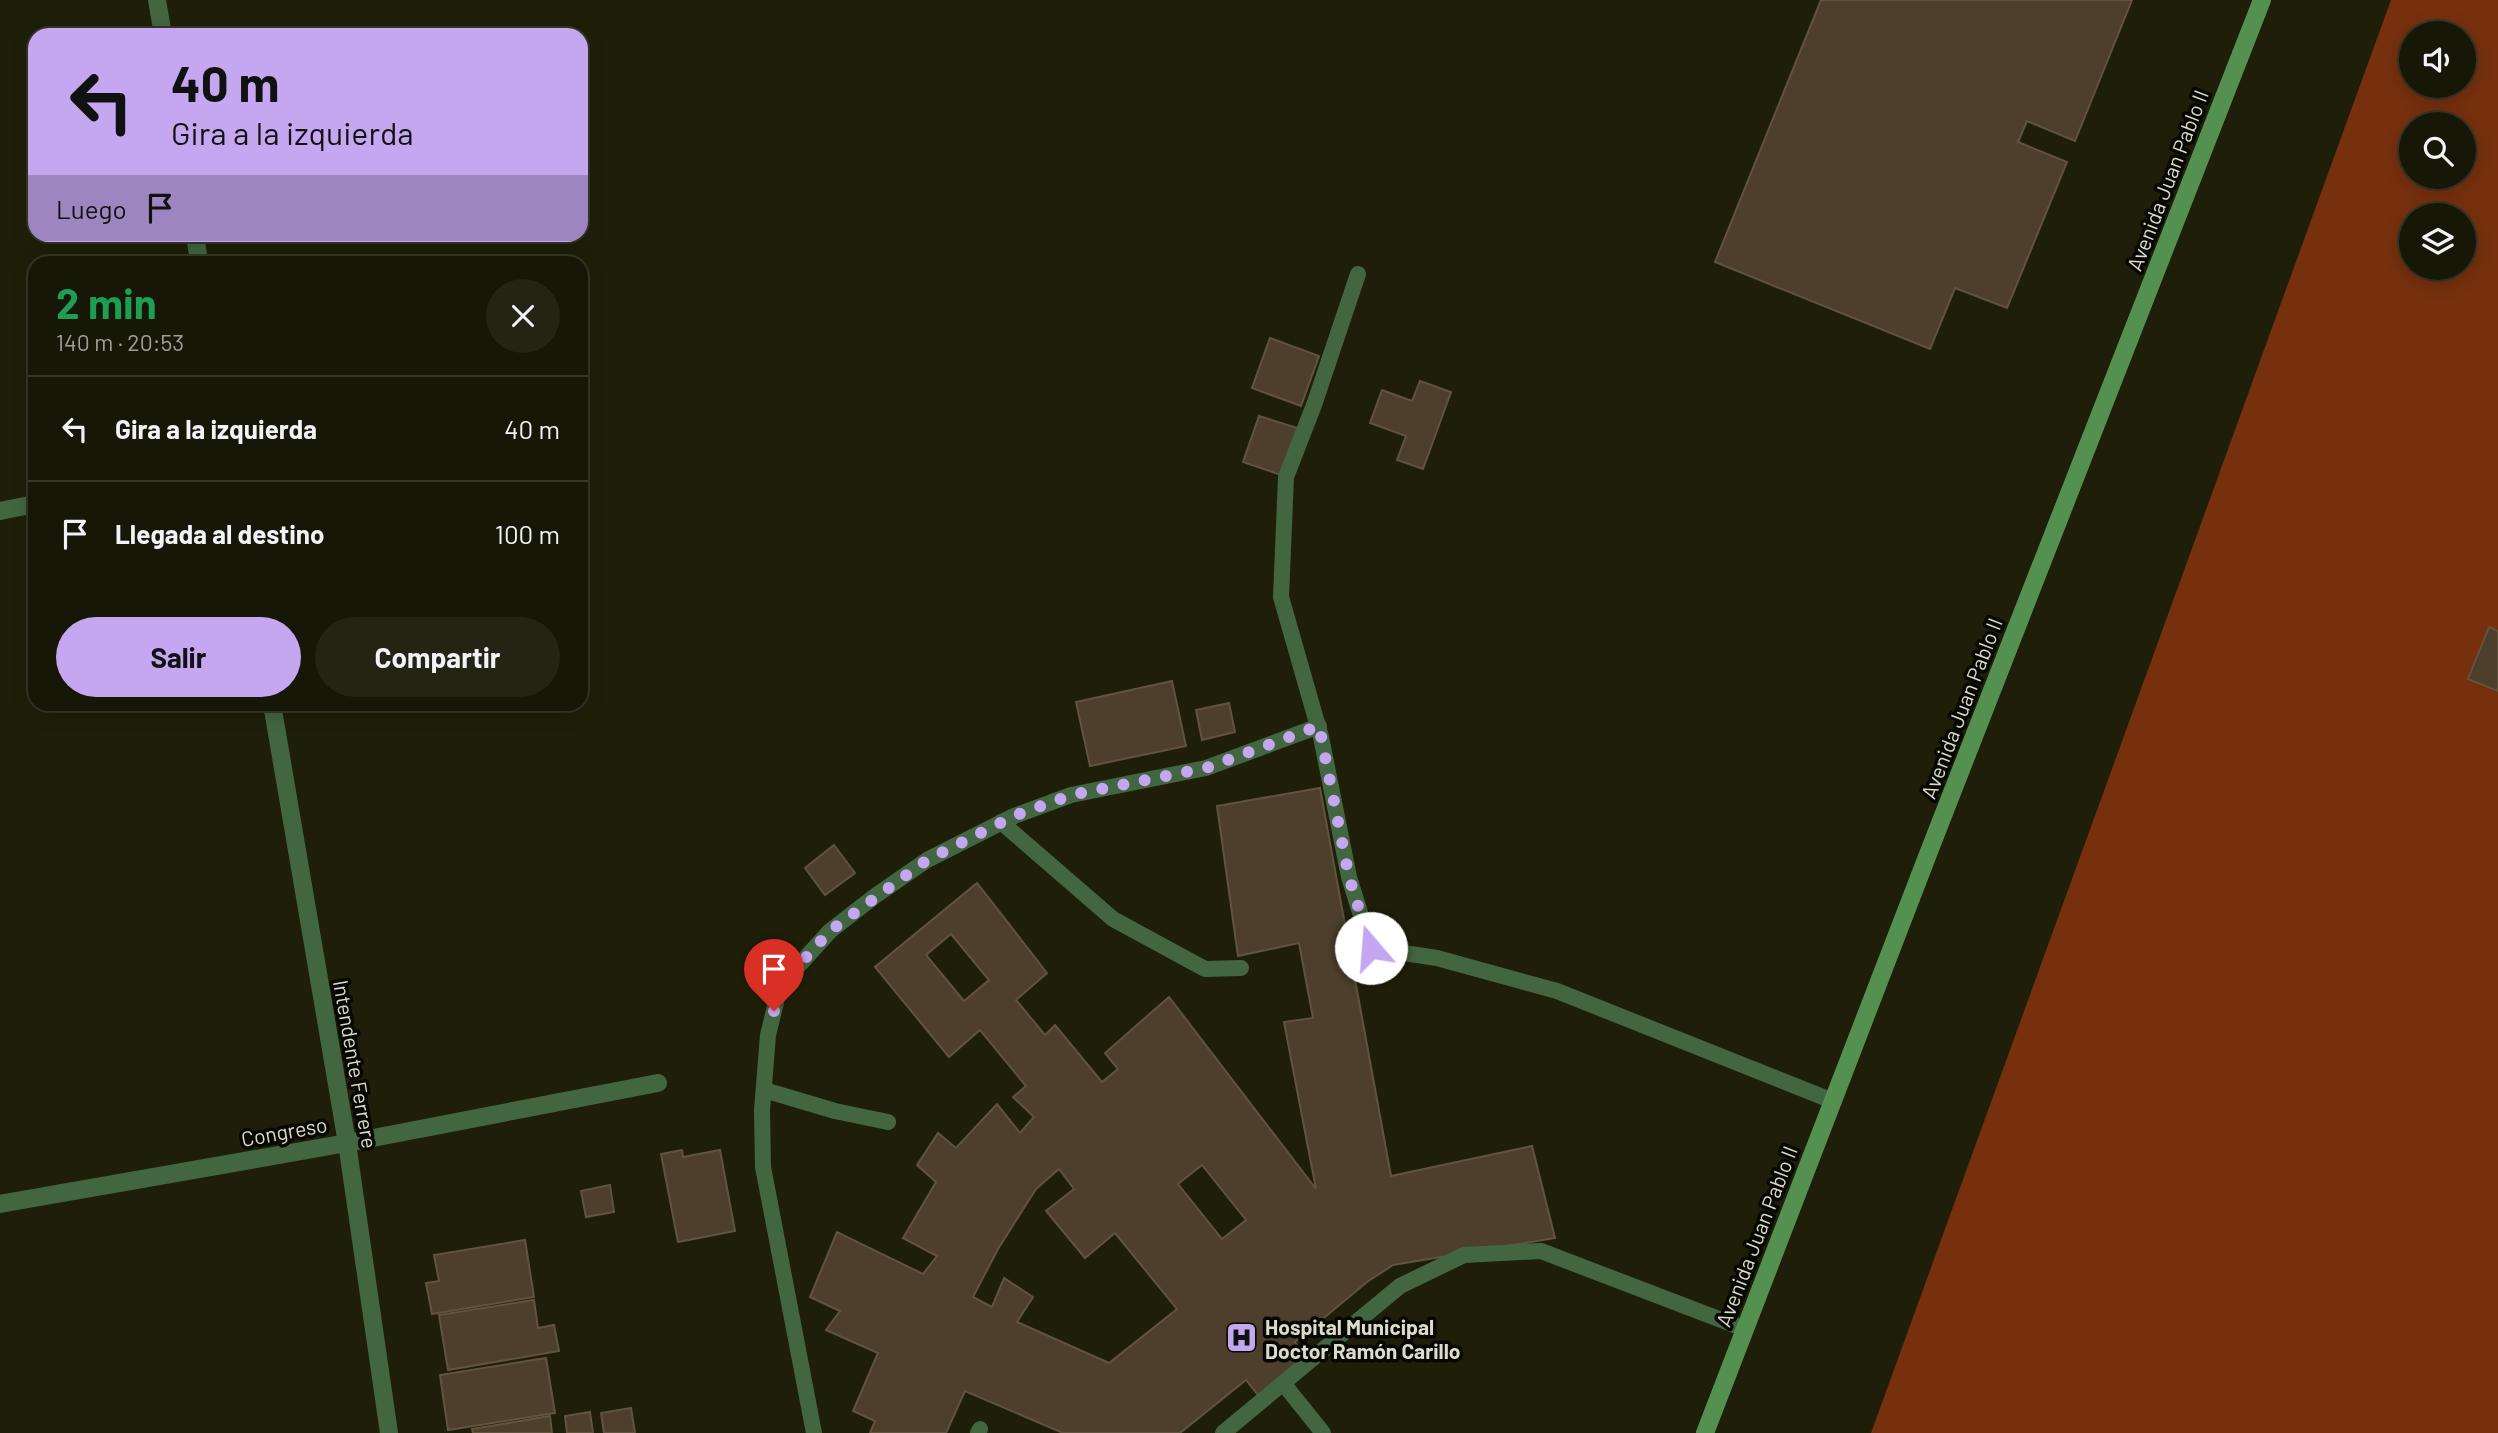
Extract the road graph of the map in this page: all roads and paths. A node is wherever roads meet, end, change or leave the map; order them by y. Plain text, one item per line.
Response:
1 (158, 0) edge
2 (2262, 0) edge
3 (162, 28) edge
4 (1358, 274) dead end
5 (28, 505) edge
6 (0, 511) edge
7 (273, 711) edge
8 (1319, 726) junction
9 (1001, 822) junction
10 (1241, 968) dead end
11 (658, 1083) dead end
12 (764, 1090) junction
13 (1833, 1101) junction
14 (888, 1122) dead end
15 (347, 1143) junction
16 (0, 1204) edge
17 (1745, 1329) junction
18 (1283, 1383) junction
19 (389, 1433) edge
20 (814, 1433) edge
21 (1223, 1433) edge
22 (1322, 1433) edge
23 (1705, 1433) edge

1 - 3 street
2 - 13 main road, Avenida Juan Pablo II
4 - 8 lane
5 - 6 street
7 - 15 street, Intendente Ferrere
8 - 9 lane
8 - 13 lane
9 - 10 lane
9 - 12 lane
11 - 15 street, Congreso
12 - 14 lane
12 - 20 lane
13 - 17 main road, Avenida Juan Pablo II
15 - 16 street, Congreso
15 - 19 street, Intendente Ferrere
17 - 18 lane
17 - 23 main road, Avenida Juan Pablo II
18 - 21 lane
18 - 22 lane

